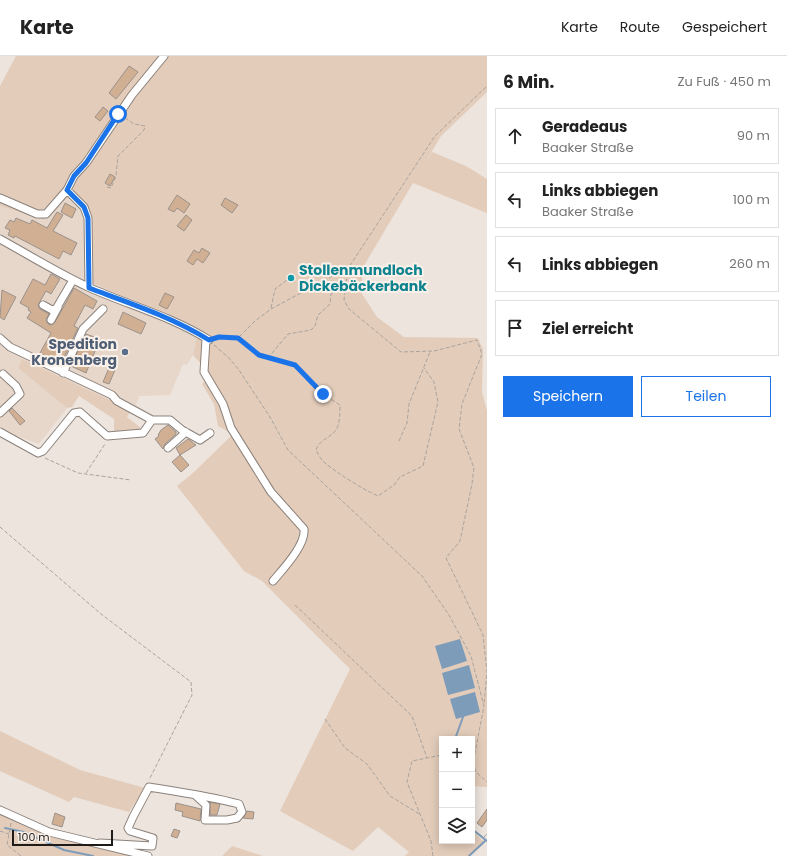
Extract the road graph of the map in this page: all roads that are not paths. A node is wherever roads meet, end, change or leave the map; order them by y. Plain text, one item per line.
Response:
1 (164, 56) edge
2 (67, 190) junction
3 (0, 198) edge
4 (0, 239) edge
5 (73, 280) junction
6 (89, 288) junction
7 (43, 305) dead end
8 (58, 307) junction
9 (103, 309) dead end
10 (51, 320) dead end
11 (0, 338) edge
12 (63, 373) junction
13 (3, 374) dead end
14 (0, 413) edge
15 (152, 420) junction
16 (0, 432) edge
17 (186, 432) junction
18 (210, 433) dead end
19 (168, 448) dead end
20 (273, 581) dead end
21 (195, 795) junction
22 (0, 810) edge
23 (100, 843) junction
24 (131, 854) edge
25 (148, 856) edge

1 - 2 street
2 - 3 street
2 - 6 street
4 - 5 street
5 - 6 street
5 - 8 street
6 - 20 street
7 - 8 street
8 - 10 street
9 - 12 street
11 - 12 street
12 - 15 street
13 - 14 street
15 - 16 street
15 - 17 street
17 - 18 street
17 - 19 street
21 - 21 street
21 - 23 street
22 - 23 street
23 - 24 street
24 - 25 street

